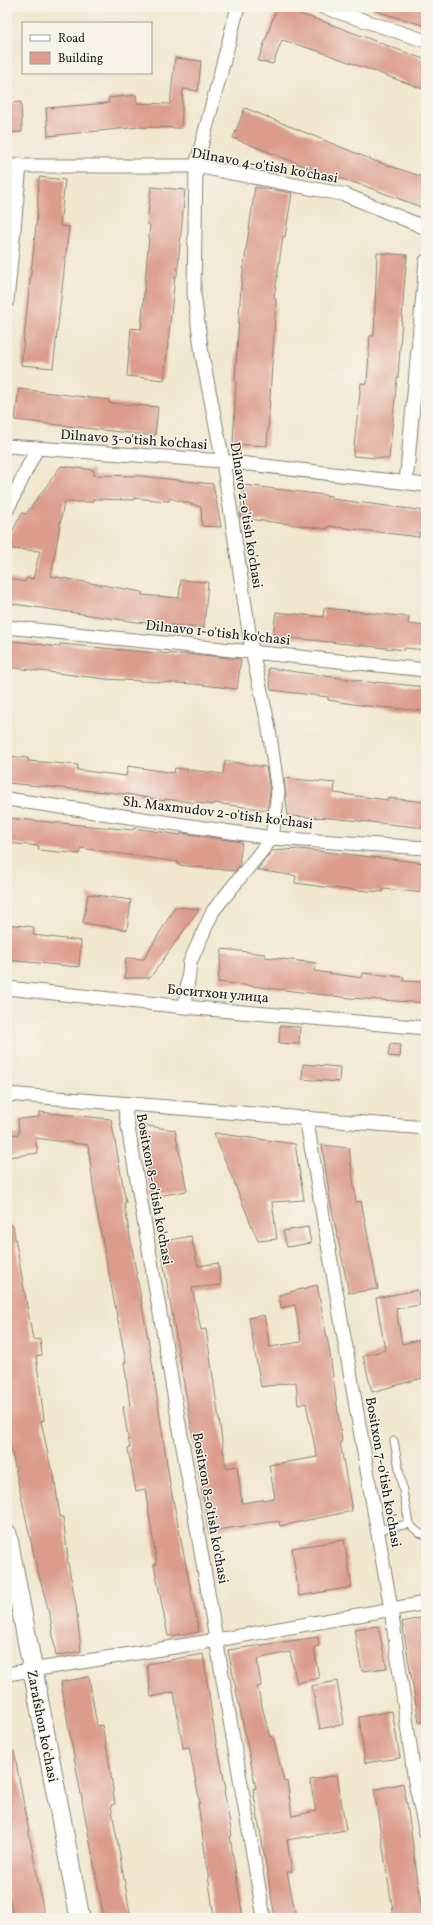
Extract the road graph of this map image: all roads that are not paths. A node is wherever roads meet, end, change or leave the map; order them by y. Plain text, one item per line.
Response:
1 (238, 7) edge
2 (323, 7) edge
3 (426, 41) edge
4 (20, 165) junction
5 (7, 166) edge
6 (196, 166) junction
7 (426, 228) edge
8 (426, 261) edge
9 (7, 301) edge
10 (7, 446) edge
11 (37, 448) junction
12 (223, 461) junction
13 (406, 483) junction
14 (426, 485) edge
15 (7, 510) edge
16 (7, 627) edge
17 (252, 651) junction
18 (426, 670) edge
19 (7, 799) edge
20 (272, 838) junction
21 (426, 848) edge
22 (7, 988) edge
23 (185, 1007) junction
24 (426, 1028) edge
25 (7, 1094) edge
26 (124, 1104) junction
27 (306, 1117) junction
28 (426, 1128) edge
29 (394, 1441) dead end
30 (409, 1524) junction
31 (377, 1530) junction
32 (7, 1534) edge
33 (426, 1534) edge
34 (426, 1603) edge
35 (391, 1609) junction
36 (217, 1640) junction
37 (32, 1669) junction
38 (7, 1674) edge
39 (426, 1833) edge
40 (80, 1918) edge
41 (264, 1918) edge

1 - 6 street, Dilnavo 2-o'tish ko'chasi
2 - 3 street
4 - 5 street, Dilnavo 4-o'tish ko'chasi
4 - 6 street, Dilnavo 4-o'tish ko'chasi
4 - 9 street
6 - 7 street, Dilnavo 4-o'tish ko'chasi
6 - 12 street, Dilnavo 2-o'tish ko'chasi
8 - 13 street
10 - 11 street, Dilnavo 3-o'tish ko'chasi
11 - 12 street, Dilnavo 3-o'tish ko'chasi
11 - 15 street
12 - 13 street, Dilnavo 3-o'tish ko'chasi
12 - 17 street, Dilnavo 2-o'tish ko'chasi
13 - 14 street, Dilnavo 3-o'tish ko'chasi
16 - 17 street, Dilnavo 1-o'tish ko'chasi
17 - 18 street, Dilnavo 1-o'tish ko'chasi
17 - 20 street, Dilnavo 2-o'tish ko'chasi
19 - 20 street, Sh. Maxmudov 2-o'tish ko'chasi
20 - 21 street, Sh. Maxmudov 2-o'tish ko'chasi
20 - 23 street
22 - 23 street, Боситхон улица
23 - 24 street, Боситхон улица
25 - 26 street
26 - 27 street
26 - 36 street, Bositxon 8-o'tish ko'chasi
27 - 28 street
27 - 31 street, Bositxon 7-o'tish ko'chasi
29 - 30 lane
30 - 31 lane
30 - 33 lane
31 - 35 street, Bositxon 7-o'tish ko'chasi
32 - 37 street, Zarafshon ko'chasi
34 - 35 street
35 - 36 street
35 - 39 street, Bositxon 7-o'tish ko'chasi
36 - 37 street
36 - 41 street, Bositxon 8-o'tish ko'chasi
37 - 38 street
37 - 40 street, Zarafshon ko'chasi

